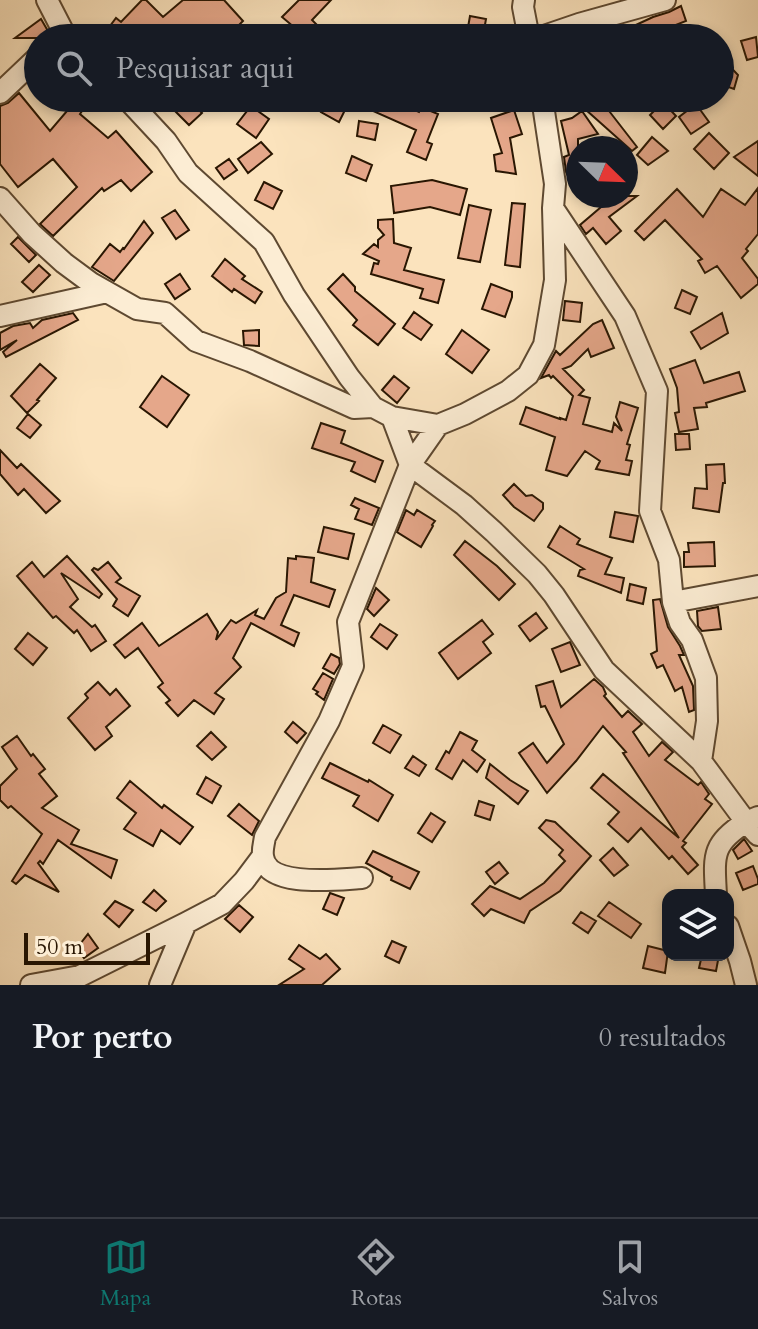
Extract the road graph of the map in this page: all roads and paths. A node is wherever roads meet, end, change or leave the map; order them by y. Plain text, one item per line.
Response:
1 (47, 0) edge
2 (524, 0) edge
3 (665, 0) edge
4 (58, 24) edge
5 (526, 24) edge
6 (579, 24) edge
7 (24, 70) edge
8 (0, 93) edge
9 (139, 112) edge
10 (544, 112) edge
11 (0, 198) edge
12 (553, 208) junction
13 (107, 292) junction
14 (0, 316) edge
15 (373, 407) junction
16 (392, 417) junction
17 (438, 425) junction
18 (410, 465) junction
19 (758, 586) edge
20 (673, 602) junction
21 (701, 761) junction
22 (754, 824) edge
23 (262, 857) junction
24 (362, 878) dead end
25 (716, 889) edge
26 (186, 923) junction
27 (734, 944) edge
28 (31, 985) edge
29 (160, 985) edge
30 (746, 985) edge

1 - 4 street
2 - 5 street
3 - 6 street
7 - 8 street
9 - 15 street
10 - 12 street
11 - 13 street
12 - 17 street
12 - 20 street
13 - 14 street
13 - 15 street
15 - 16 street
16 - 17 street
16 - 18 street
17 - 18 street
18 - 21 street
18 - 23 street
19 - 20 street
20 - 21 street
21 - 22 street
22 - 25 street
23 - 24 street
23 - 26 street
26 - 28 street
26 - 29 street
27 - 30 street

